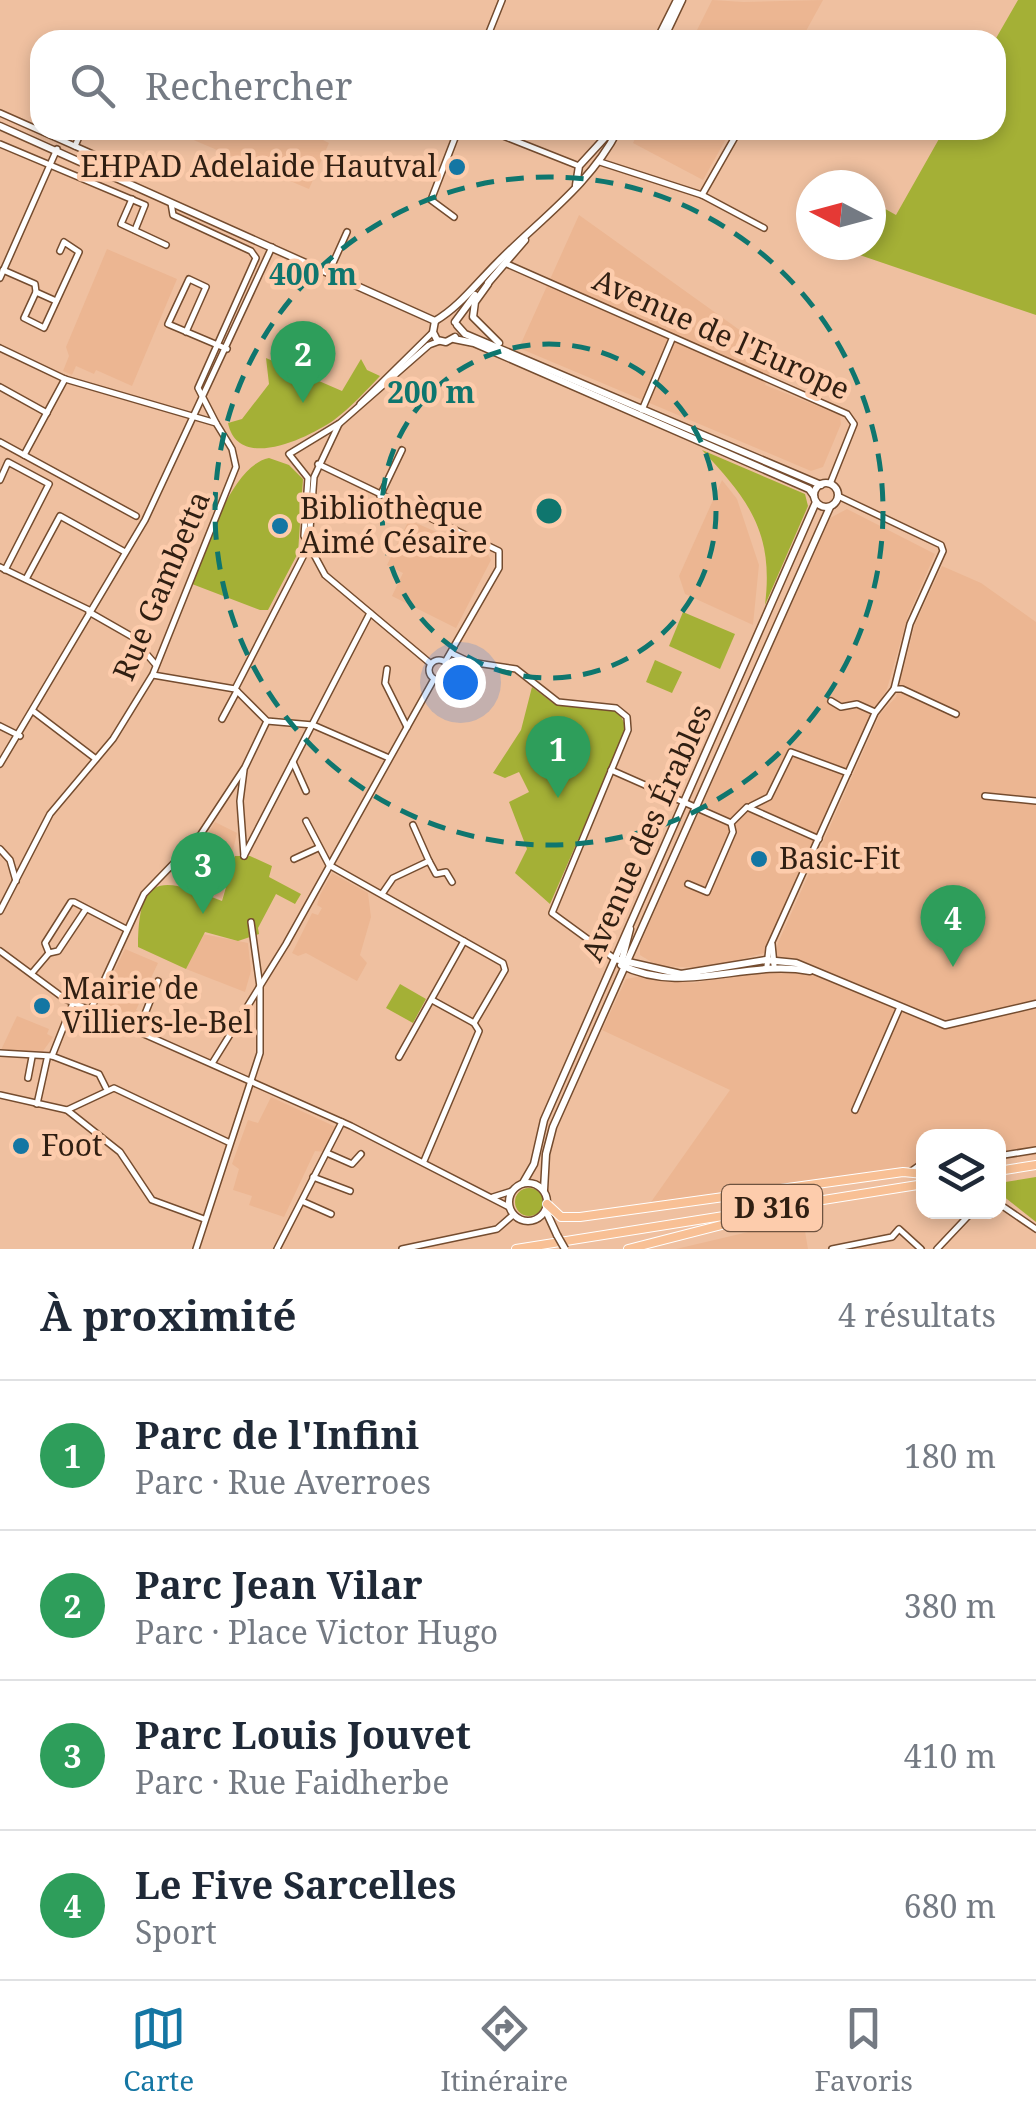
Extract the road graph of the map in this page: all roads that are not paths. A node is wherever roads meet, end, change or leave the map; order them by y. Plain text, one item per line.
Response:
1 (502, 0) edge
2 (680, 0) edge
3 (490, 30) edge
4 (665, 30) edge
5 (0, 114) edge
6 (0, 126) edge
7 (30, 127) edge
8 (30, 140) edge
9 (31, 140) edge
10 (61, 140) edge
11 (78, 140) edge
12 (454, 140) edge
13 (511, 140) edge
14 (609, 140) edge
15 (734, 140) edge
16 (0, 144) edge
17 (75, 146) junction
18 (604, 148) junction
19 (56, 150) junction
20 (600, 162) junction
21 (50, 163) junction
22 (579, 169) junction
23 (107, 174) junction
24 (588, 176) junction
25 (576, 186) junction
26 (702, 195) junction
27 (132, 199) junction
28 (171, 202) junction
29 (454, 217) dead end
30 (764, 228) dead end
31 (134, 230) junction
32 (347, 232) dead end
33 (528, 234) junction
34 (166, 245) dead end
35 (272, 247) junction
36 (0, 250) edge
37 (60, 251) dead end
38 (10, 254) junction
39 (507, 264) junction
40 (329, 272) junction
41 (2, 274) edge
42 (488, 284) junction
43 (36, 292) junction
44 (56, 301) junction
45 (453, 321) junction
46 (435, 322) junction
47 (186, 332) junction
48 (433, 332) junction
49 (672, 338) junction
50 (454, 339) junction
51 (440, 341) junction
52 (216, 345) junction
53 (0, 348) edge
54 (227, 349) junction
55 (544, 365) junction
56 (65, 379) junction
57 (0, 387) edge
58 (204, 400) junction
59 (355, 410) junction
60 (642, 410) junction
61 (47, 412) junction
62 (194, 416) junction
63 (340, 422) junction
64 (216, 423) junction
65 (0, 442) edge
66 (402, 450) dead end
67 (24, 455) junction
68 (318, 464) junction
69 (301, 469) junction
70 (0, 480) edge
71 (830, 484) junction
72 (821, 485) junction
73 (380, 496) junction
74 (838, 496) junction
75 (815, 499) junction
76 (830, 507) junction
77 (136, 516) dead end
78 (308, 545) junction
79 (125, 552) junction
80 (3, 568) edge
81 (26, 579) junction
82 (89, 611) junction
83 (370, 613) junction
84 (451, 653) junction
85 (445, 662) junction
86 (431, 664) junction
87 (156, 665) junction
88 (387, 669) dead end
89 (153, 674) junction
90 (434, 680) junction
91 (236, 690) junction
92 (894, 690) junction
93 (831, 701) dead end
94 (33, 711) junction
95 (876, 712) junction
96 (956, 714) dead end
97 (222, 719) dead end
98 (267, 721) junction
99 (313, 725) junction
100 (0, 726) edge
101 (407, 728) junction
102 (20, 736) junction
103 (388, 758) junction
104 (96, 759) junction
105 (294, 762) junction
106 (0, 764) edge
107 (245, 767) junction
108 (611, 770) junction
109 (848, 773) junction
110 (306, 791) dead end
111 (986, 796) dead end
112 (1036, 801) edge
113 (685, 803) junction
114 (751, 806) junction
115 (695, 807) junction
116 (306, 821) dead end
117 (732, 823) junction
118 (413, 825) dead end
119 (819, 839) junction
120 (318, 848) junction
121 (0, 849) edge
122 (294, 859) dead end
123 (10, 860) junction
124 (428, 861) junction
125 (329, 865) junction
126 (23, 868) junction
127 (16, 881) junction
128 (452, 882) dead end
129 (688, 884) dead end
130 (382, 894) junction
131 (86, 909) junction
132 (0, 911) edge
133 (251, 922) dead end
134 (127, 929) junction
135 (464, 941) junction
136 (0, 950) edge
137 (49, 952) junction
138 (621, 962) junction
139 (771, 963) junction
140 (636, 971) junction
141 (32, 973) junction
142 (158, 981) dead end
143 (260, 987) junction
144 (432, 1000) junction
145 (73, 1002) junction
146 (607, 1002) junction
147 (1036, 1004) edge
148 (900, 1007) junction
149 (90, 1009) junction
150 (474, 1023) junction
151 (138, 1028) junction
152 (0, 1053) edge
153 (32, 1056) junction
154 (50, 1057) junction
155 (398, 1058) dead end
156 (213, 1062) junction
157 (28, 1078) dead end
158 (251, 1080) junction
159 (106, 1088) junction
160 (0, 1095) edge
161 (37, 1104) junction
162 (66, 1110) junction
163 (855, 1110) dead end
164 (342, 1122) junction
165 (228, 1142) junction
166 (1036, 1150) edge
167 (328, 1153) junction
168 (361, 1154) dead end
169 (1006, 1155) edge
170 (424, 1161) junction
171 (1036, 1167) edge
172 (916, 1168) edge
173 (1006, 1170) edge
174 (910, 1172) junction
175 (916, 1173) edge
176 (313, 1177) junction
177 (522, 1184) junction
178 (916, 1185) edge
179 (912, 1186) junction
180 (544, 1190) junction
181 (350, 1191) dead end
182 (512, 1191) junction
183 (490, 1198) junction
184 (304, 1202) junction
185 (547, 1208) junction
186 (1006, 1208) edge
187 (511, 1211) junction
188 (331, 1214) dead end
189 (204, 1219) junction
190 (965, 1219) edge
191 (536, 1220) junction
192 (1036, 1229) edge
193 (555, 1231) junction
194 (196, 1249) edge
195 (277, 1249) edge
196 (402, 1249) edge
197 (516, 1249) edge
198 (566, 1249) edge
199 (628, 1249) edge
200 (832, 1249) edge
201 (921, 1249) edge
202 (937, 1249) edge

1 - 3 street
2 - 4 main road
5 - 7 street
6 - 8 main road
9 - 19 main road
10 - 17 street
11 - 17 street
12 - 29 street
13 - 22 street
14 - 18 main road
15 - 26 street
16 - 21 street
17 - 23 street
18 - 20 main road
18 - 22 main road
19 - 21 street
19 - 23 main road
20 - 24 main road
20 - 26 street
21 - 27 street
21 - 38 street
22 - 24 main road
22 - 25 main road
23 - 28 main road
24 - 25 main road
25 - 33 main road
26 - 30 street
27 - 31 street
27 - 31 street
28 - 35 main road
28 - 52 street
31 - 34 street
32 - 40 street
33 - 39 main road
33 - 45 main road
35 - 40 main road
35 - 54 street
36 - 38 street
37 - 44 street
38 - 41 street
39 - 42 main road
39 - 49 street, Avenue de l'Europe
40 - 46 main road
41 - 43 street
42 - 45 main road
42 - 55 main road
43 - 44 street
43 - 44 street
45 - 46 main road
45 - 50 main road
45 - 55 main road
46 - 48 main road
47 - 47 street
47 - 52 street
48 - 51 main road
48 - 59 street
49 - 60 street
49 - 71 street, Avenue de l'Europe
50 - 51 main road
50 - 75 main road
51 - 59 street
52 - 54 street
52 - 58 street
53 - 56 street
54 - 58 street
55 - 60 main road
56 - 61 street
56 - 62 street
57 - 61 street
58 - 62 street
58 - 64 street, Rue Gambetta
59 - 63 street
60 - 72 main road
61 - 67 street
62 - 64 street
62 - 79 street
63 - 68 street
63 - 69 street
64 - 87 street, Rue Gambetta
65 - 67 street
66 - 73 street
67 - 77 street
68 - 69 street
68 - 73 street
68 - 78 street
69 - 78 street
70 - 80 street
71 - 72 main road
71 - 74 main road
72 - 75 main road, Avenue des Érables
73 - 84 street
74 - 76 main road, Avenue des Érables
74 - 92 street
75 - 76 main road
75 - 113 main road, Avenue des Érables
76 - 115 main road, Avenue des Érables
78 - 83 street
78 - 91 street
79 - 81 street
79 - 82 street
80 - 81 street
81 - 82 street
82 - 87 street
82 - 94 street
83 - 86 street
83 - 99 street
84 - 85 street
84 - 108 street
85 - 86 street
85 - 90 street
86 - 90 street
87 - 89 street, Rue Gambetta
88 - 101 street
89 - 91 street
89 - 104 street, Rue Gambetta
90 - 101 street
91 - 97 street
91 - 98 street
92 - 95 street
92 - 96 street
93 - 95 street
94 - 102 street
94 - 104 street
95 - 109 street
98 - 99 street
98 - 107 street
99 - 103 street
99 - 105 street
100 - 102 street
101 - 103 street
102 - 106 street
103 - 125 street
104 - 126 street, Rue Gambetta
105 - 107 street
105 - 110 street
107 - 134 street
108 - 113 street
108 - 138 street
109 - 114 street
109 - 119 street
111 - 112 street
113 - 115 street
113 - 138 main road, Avenue des Érables
114 - 117 street
114 - 119 street
115 - 117 street
115 - 138 main road, Avenue des Érables
116 - 120 street
117 - 129 street
118 - 124 street
119 - 139 street
120 - 122 street
120 - 125 street
121 - 123 street
123 - 126 street
123 - 127 street
124 - 128 street
124 - 130 street
125 - 130 street
125 - 143 street
126 - 127 street, Rue Gambetta
127 - 132 street, Rue Gambetta
130 - 135 street
131 - 134 street
131 - 137 street
131 - 137 street
133 - 143 street
134 - 149 street
135 - 144 street
135 - 150 street
136 - 141 street
137 - 141 street
138 - 139 main road
138 - 140 main road
138 - 146 main road, Avenue des Érables
138 - 177 main road, Avenue des Érables
139 - 140 main road
139 - 148 main road
140 - 146 main road
141 - 145 street
142 - 151 street
143 - 156 street
143 - 158 street
144 - 150 street
144 - 155 street
145 - 149 street
145 - 154 street
146 - 180 main road, Avenue des Érables
147 - 148 main road
148 - 163 street
149 - 151 street
150 - 170 street
151 - 156 street
152 - 153 street
153 - 154 street
153 - 157 street
154 - 159 street
154 - 161 street
156 - 158 street
158 - 164 street
158 - 165 street
159 - 162 street
159 - 165 street
160 - 161 street
161 - 162 street
162 - 189 street
164 - 167 street
164 - 170 street
165 - 189 street
166 - 169 street
167 - 168 street
167 - 176 street
170 - 183 street
171 - 173 main road
172 - 174 street
174 - 175 main road
174 - 185 main road
176 - 181 street
176 - 184 street
177 - 180 main road
177 - 182 main road
178 - 179 main road, D 316
179 - 197 main road, D 316
179 - 199 main road
180 - 185 main road
182 - 183 street
182 - 187 main road
183 - 187 street
184 - 188 street
184 - 195 street
185 - 191 main road
185 - 193 main road
186 - 192 street
187 - 191 main road
187 - 196 street
189 - 194 street
190 - 202 street
191 - 193 main road
193 - 198 main road, bridge
200 - 201 street

